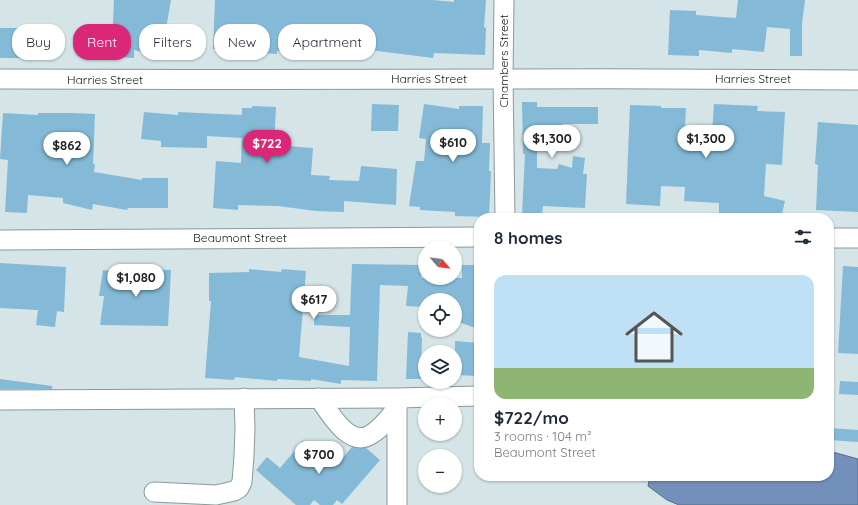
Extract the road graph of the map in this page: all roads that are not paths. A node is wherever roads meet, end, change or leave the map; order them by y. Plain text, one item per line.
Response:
1 (504, 0) edge
2 (503, 78) junction
3 (0, 79) edge
4 (858, 80) edge
5 (505, 213) edge
6 (474, 237) edge
7 (834, 238) edge
8 (858, 238) edge
9 (0, 240) edge
10 (474, 396) edge
11 (244, 398) junction
12 (319, 398) junction
13 (0, 400) edge
14 (397, 403) junction
15 (154, 492) dead end
16 (397, 505) edge

1 - 2 street, Chambers Street
2 - 3 street, Harries Street
2 - 4 street, Harries Street
2 - 5 street, Chambers Street
6 - 9 street, Beaumont Street
7 - 8 street
10 - 14 street
11 - 12 street
11 - 13 street
11 - 15 street
12 - 14 street
12 - 14 street
14 - 16 street

